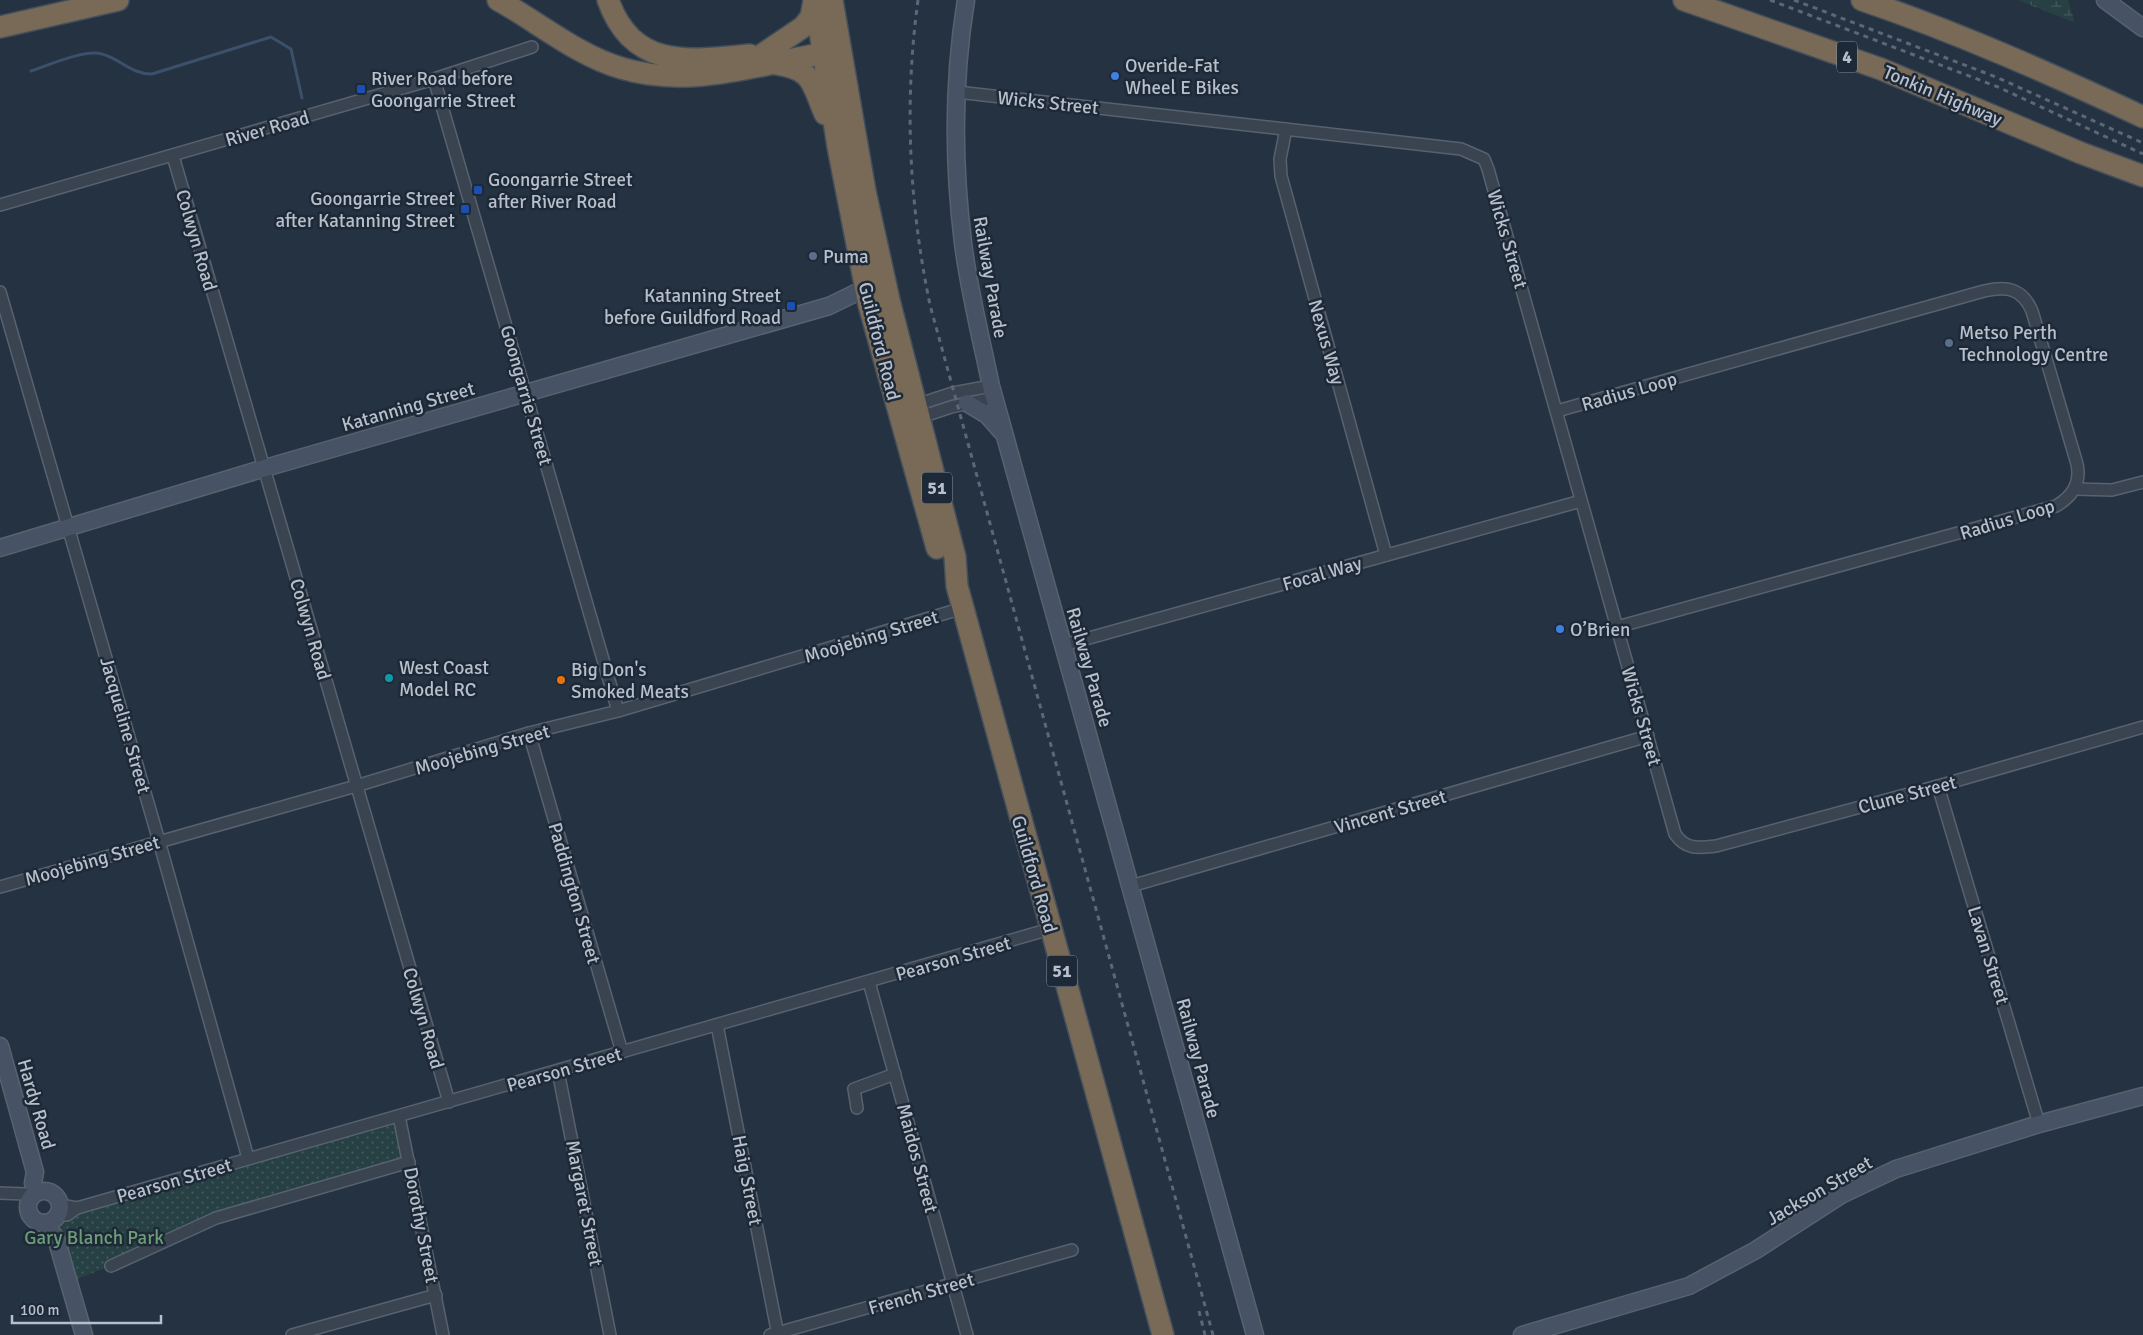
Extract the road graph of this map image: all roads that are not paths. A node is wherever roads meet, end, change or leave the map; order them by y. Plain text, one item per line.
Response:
1 (73, 0) edge
2 (118, 0) edge
3 (498, 0) edge
4 (608, 0) edge
5 (814, 0) edge
6 (832, 0) edge
7 (966, 0) edge
8 (1684, 0) edge
9 (1862, 0) edge
10 (2105, 0) edge
11 (0, 22) edge
12 (0, 27) edge
13 (2143, 28) edge
14 (831, 46) junction
15 (532, 47) dead end
16 (767, 59) junction
17 (434, 79) junction
18 (957, 92) junction
19 (2143, 117) edge
20 (1286, 129) junction
21 (838, 147) junction
22 (2081, 153) junction
23 (172, 156) junction
24 (2143, 176) edge
25 (2143, 181) edge
26 (0, 205) edge
27 (0, 292) edge
28 (877, 294) junction
29 (992, 392) junction
30 (527, 393) junction
31 (967, 403) junction
32 (1557, 411) junction
33 (908, 414) junction
34 (1004, 435) junction
35 (265, 468) junction
36 (2143, 482) edge
37 (2075, 489) junction
38 (1581, 501) junction
39 (68, 528) junction
40 (0, 548) edge
41 (1386, 555) junction
42 (962, 608) junction
43 (1617, 627) junction
44 (1064, 645) junction
45 (618, 712) junction
46 (2143, 727) edge
47 (529, 733) junction
48 (1648, 736) junction
49 (356, 786) junction
50 (1938, 786) junction
51 (1675, 834) joint
52 (160, 841) junction
53 (1131, 886) junction
54 (0, 887) edge
55 (1050, 930) junction
56 (869, 982) junction
57 (717, 1025) junction
58 (0, 1046) edge
59 (622, 1052) junction
60 (558, 1071) junction
61 (895, 1074) junction
62 (2143, 1096) edge
63 (449, 1102) junction
64 (857, 1108) dead end
65 (399, 1116) junction
66 (2039, 1124) junction
67 (248, 1158) junction
68 (410, 1162) junction
69 (0, 1193) edge
70 (32, 1195) junction
71 (54, 1215) junction
72 (1072, 1250) dead end
73 (111, 1266) dead end
74 (953, 1285) junction
75 (436, 1295) junction
76 (775, 1334) edge
77 (84, 1335) edge
78 (292, 1335) edge
79 (443, 1335) edge
80 (610, 1335) edge
81 (967, 1335) edge
82 (1163, 1335) edge
83 (1255, 1335) edge
84 (1522, 1335) edge

1 - 11 highway
2 - 12 highway
3 - 16 highway
4 - 16 highway
5 - 14 highway, Guildford Road / 51
5 - 16 highway
6 - 14 highway, Guildford Road / 51
7 - 18 street, Railway Parade
8 - 22 highway, Tonkin Highway / 4
9 - 19 highway
10 - 13 street
14 - 16 highway
14 - 21 highway, Guildford Road / 51
14 - 28 highway, Guildford Road / 51
15 - 17 street, River Road
16 - 21 highway
17 - 23 street, River Road
17 - 30 street, Goongarrie Street
18 - 20 street, Wicks Street
18 - 29 street, Railway Parade
20 - 32 street, Wicks Street
20 - 41 street, Nexus Way
21 - 28 highway, Guildford Road / 51
22 - 24 highway, Tonkin Highway / 4
22 - 25 highway
23 - 26 street, River Road
23 - 35 street, Colwyn Road
27 - 39 street, Jacqueline Street
28 - 30 street, Katanning Street
28 - 33 highway, Guildford Road / 51
29 - 31 street
29 - 33 street
29 - 34 street, Railway Parade
30 - 35 street, Katanning Street
30 - 45 street, Goongarrie Street
31 - 33 street
31 - 34 street
32 - 37 street, Radius Loop
32 - 38 street, Wicks Street
33 - 42 highway, Guildford Road / 51
34 - 44 street, Railway Parade
35 - 39 street, Katanning Street
35 - 49 street, Colwyn Road
36 - 37 street
37 - 43 street, Radius Loop
38 - 41 street, Focal Way
38 - 43 street, Wicks Street
39 - 40 street, Katanning Street
39 - 52 street, Jacqueline Street
41 - 44 street, Focal Way
42 - 45 street, Moojebing Street
42 - 55 highway, Guildford Road / 51
43 - 48 street, Wicks Street
44 - 53 street, Railway Parade
45 - 47 street, Moojebing Street
46 - 50 street, Clune Street
47 - 49 street, Moojebing Street
47 - 59 street, Paddington Street
48 - 51 street, Wicks Street
48 - 53 street, Vincent Street
49 - 52 street, Moojebing Street
49 - 63 street, Colwyn Road
50 - 51 street, Clune Street
50 - 66 street, Lavan Street
52 - 54 street, Moojebing Street
52 - 67 street, Jacqueline Street
53 - 83 street, Railway Parade
55 - 56 street, Pearson Street
55 - 82 highway, Guildford Road / 51
56 - 57 street, Pearson Street
56 - 61 street, Maidos Street
57 - 59 street, Pearson Street
57 - 76 street, Haig Street
58 - 70 street, Hardy Road
59 - 60 street, Pearson Street
60 - 63 street, Pearson Street
60 - 80 street, Margaret Street
61 - 64 street
61 - 74 street, Maidos Street
62 - 66 street, Jackson Street
63 - 65 street, Pearson Street
65 - 67 street, Pearson Street
65 - 68 street, Dorothy Street
66 - 84 street, Jackson Street
67 - 71 street, Pearson Street
68 - 73 street
68 - 75 street, Dorothy Street
69 - 70 street
70 - 71 street
70 - 71 street
71 - 77 street
72 - 74 street, French Street
74 - 76 street, French Street
74 - 81 street, Maidos Street
75 - 78 street
75 - 79 street, Dorothy Street

